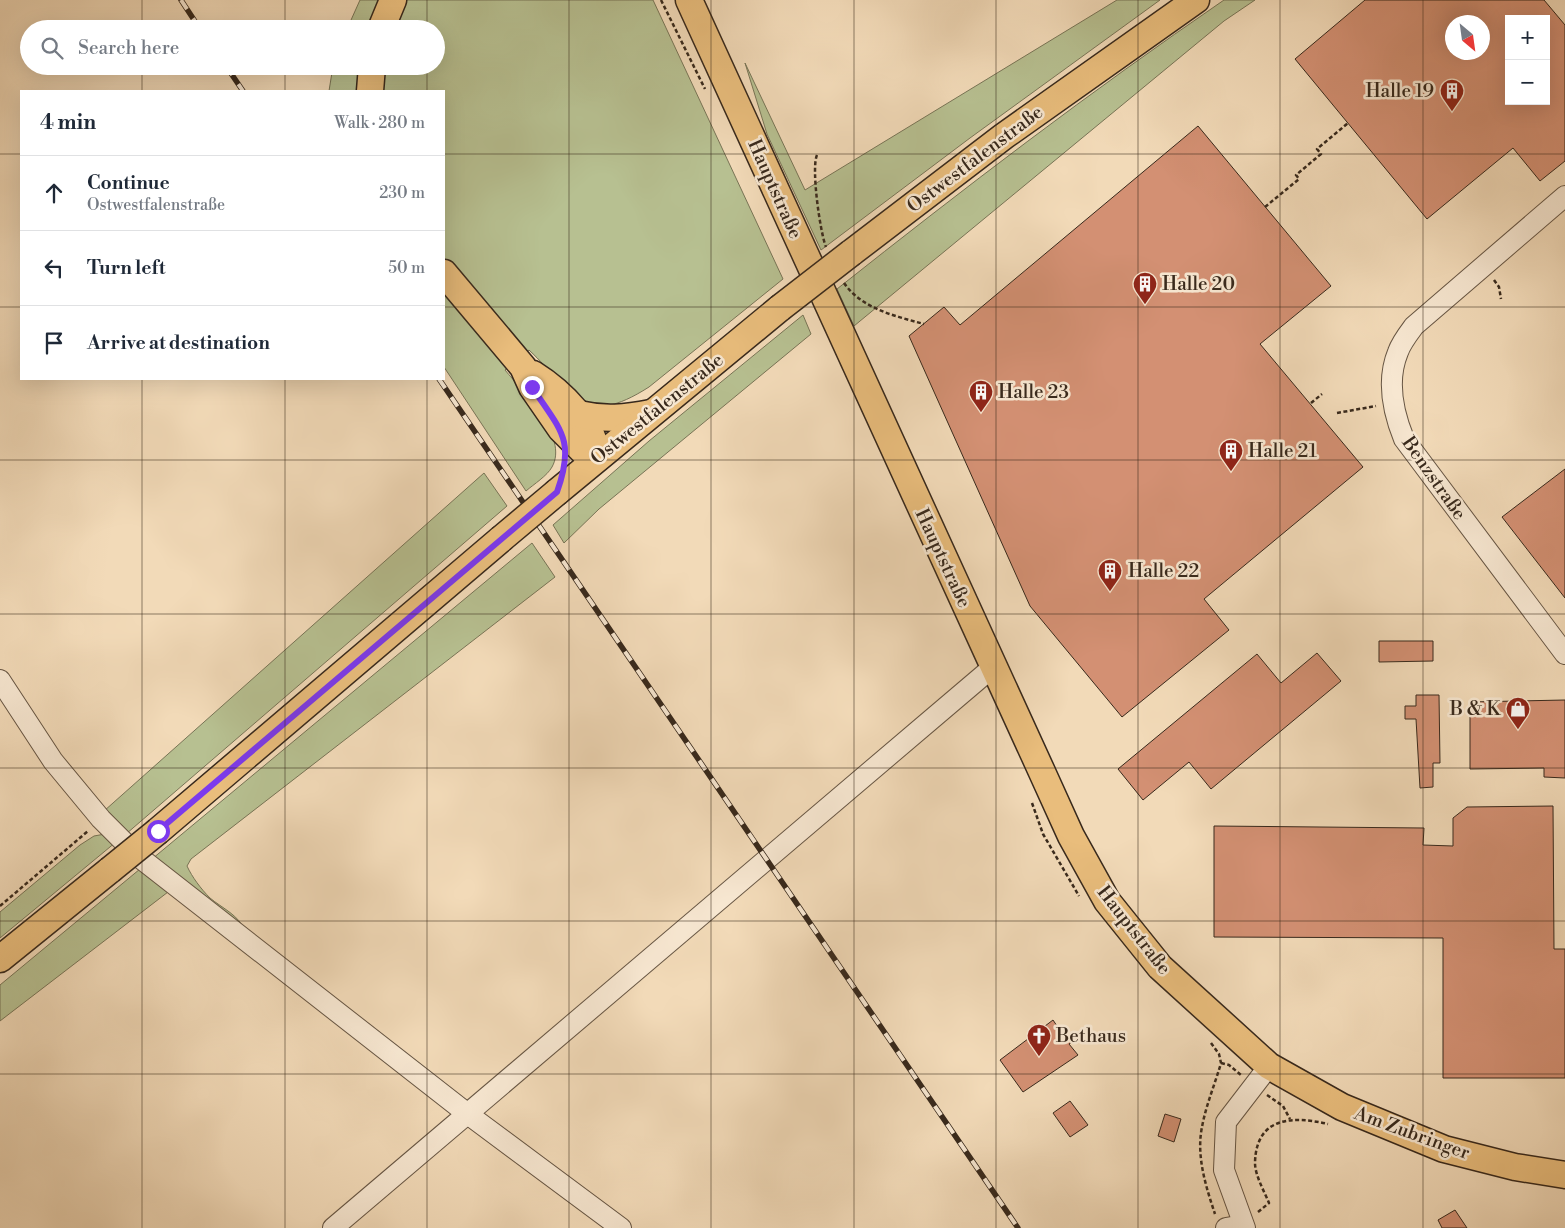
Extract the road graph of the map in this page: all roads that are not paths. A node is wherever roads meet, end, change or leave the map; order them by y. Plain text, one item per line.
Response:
1 (393, 0) edge
2 (689, 0) edge
3 (1196, 0) edge
4 (385, 20) edge
5 (371, 75) edge
6 (370, 90) edge
7 (1565, 196) edge
8 (445, 274) edge
9 (651, 413) junction
10 (570, 422) junction
11 (597, 458) junction
12 (557, 492) junction
13 (1565, 654) edge
14 (993, 667) junction
15 (0, 680) edge
16 (0, 959) edge
17 (1269, 1066) junction
18 (469, 1115) junction
19 (1565, 1175) edge
20 (1238, 1227) edge
21 (333, 1228) edge
22 (621, 1228) edge

1 - 4 main road
2 - 14 main road, Hauptstraße
3 - 9 main road, Ostwestfalenstraße, bridge
5 - 6 main road
7 - 13 street, Benzstraße
8 - 10 main road
9 - 10 main road
9 - 11 main road, Ostwestfalenstraße
10 - 11 main road
10 - 12 main road
11 - 12 main road, Ostwestfalenstraße
12 - 16 main road, Ostwestfalenstraße, bridge
14 - 17 main road, Hauptstraße
14 - 18 street
15 - 18 street
17 - 19 main road, Am Zubringer
17 - 20 street
18 - 21 street
18 - 22 street

